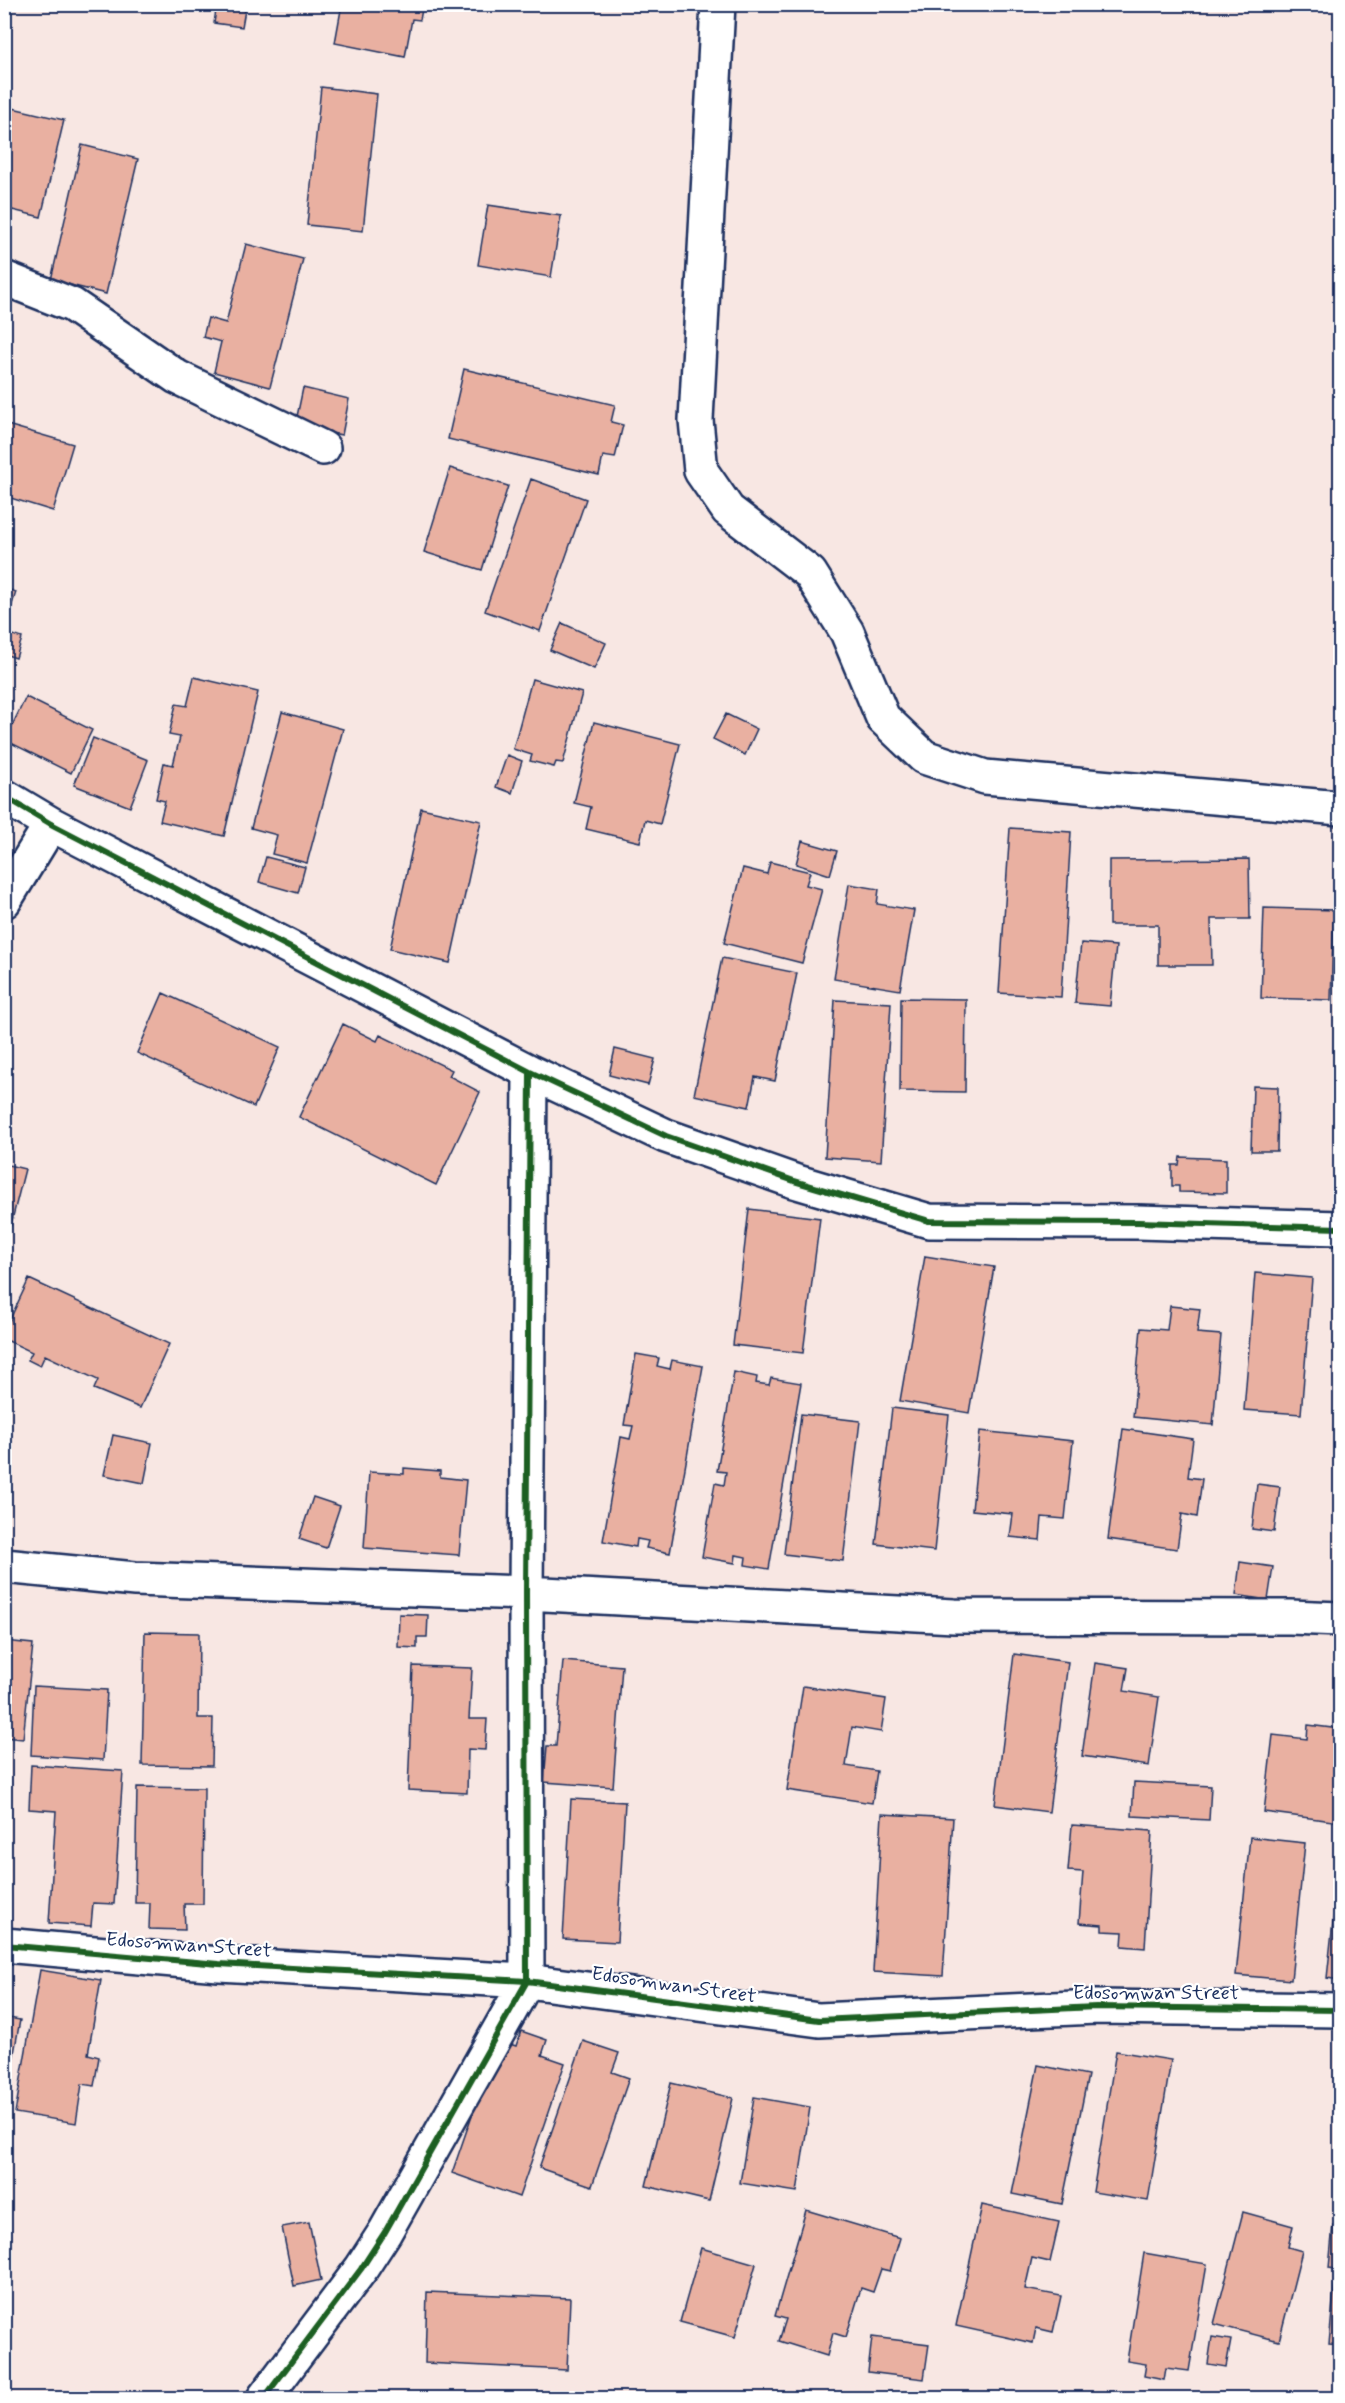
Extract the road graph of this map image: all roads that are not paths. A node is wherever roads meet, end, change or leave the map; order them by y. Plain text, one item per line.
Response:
1 (718, 4) edge
2 (4, 278) edge
3 (323, 448) dead end
4 (4, 796) edge
5 (1341, 808) edge
6 (51, 824) junction
7 (4, 901) edge
8 (530, 1072) junction
9 (1341, 1228) edge
10 (4, 1566) edge
11 (526, 1593) junction
12 (1341, 1619) edge
13 (4, 1945) edge
14 (527, 1981) junction
15 (1341, 2010) edge
16 (264, 2398) edge

1 - 5 street
2 - 3 street
4 - 6 street
6 - 7 street
6 - 8 street
8 - 9 street
8 - 11 street
10 - 11 street
11 - 12 street
11 - 14 street
13 - 14 street, Edosomwan Street
14 - 15 street, Edosomwan Street
14 - 16 street

